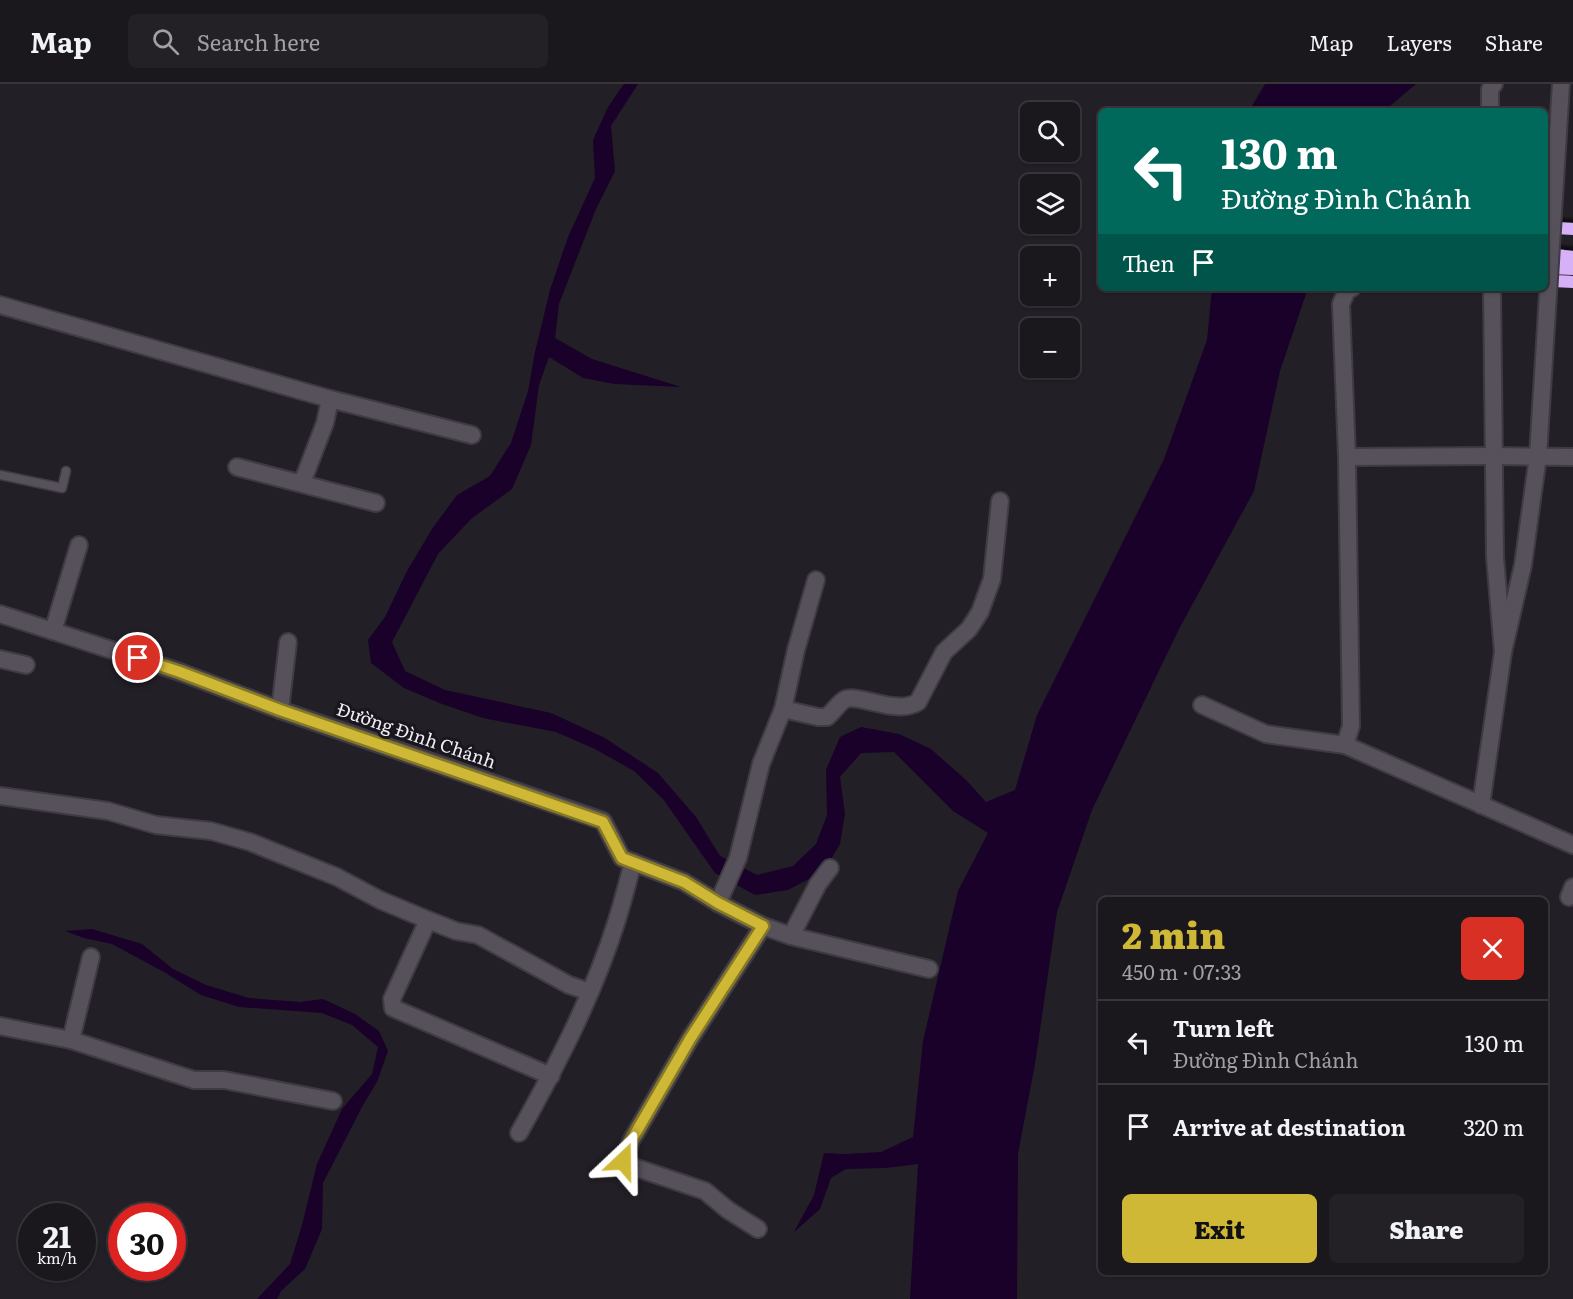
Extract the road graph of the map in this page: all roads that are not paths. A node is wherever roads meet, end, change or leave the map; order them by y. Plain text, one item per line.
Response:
1 (1494, 84) edge
2 (1561, 84) edge
3 (1490, 108) edge
4 (1347, 291) edge
5 (1492, 291) edge
6 (0, 305) edge
7 (330, 399) junction
8 (472, 435) dead end
9 (1493, 456) junction
10 (1538, 456) junction
11 (1347, 457) junction
12 (1573, 457) edge
13 (237, 467) dead end
14 (66, 471) dead end
15 (0, 475) edge
16 (302, 483) junction
17 (1000, 501) dead end
18 (376, 503) dead end
19 (79, 545) dead end
20 (816, 580) dead end
21 (0, 614) edge
22 (53, 631) junction
23 (288, 642) dead end
24 (1503, 652) junction
25 (0, 659) edge
26 (26, 665) dead end
27 (1202, 705) dead end
28 (783, 709) junction
29 (280, 710) junction
30 (1345, 745) junction
31 (0, 796) edge
32 (1481, 805) junction
33 (1573, 845) edge
34 (633, 862) junction
35 (830, 868) dead end
36 (718, 903) junction
37 (428, 920) junction
38 (763, 926) junction
39 (791, 936) junction
40 (91, 957) dead end
41 (929, 969) dead end
42 (590, 992) junction
43 (0, 1026) edge
44 (71, 1040) junction
45 (551, 1076) junction
46 (333, 1101) dead end
47 (519, 1133) dead end
48 (758, 1229) dead end

1 - 3 street
2 - 10 street
4 - 11 street
5 - 9 street
6 - 7 street
7 - 8 street
7 - 16 street
9 - 10 street
9 - 11 street
9 - 24 street
10 - 12 street
10 - 24 street
11 - 30 street
13 - 16 street
14 - 15 lane
16 - 18 street
17 - 28 street
19 - 22 street
20 - 28 street
21 - 22 street, Đường Đình Chánh
22 - 29 street, Đường Đình Chánh
23 - 29 street
24 - 32 street
25 - 26 street
27 - 30 street
28 - 36 street
29 - 34 street, Đường Đình Chánh
30 - 32 street
31 - 37 street
32 - 33 street
34 - 36 street, Đường Đình Chánh
34 - 42 street
35 - 39 street
36 - 38 street, Đường Đình Chánh
37 - 42 street
37 - 45 street
38 - 39 street, Đường Đình Chánh
38 - 48 street
39 - 41 street, Đường Đình Chánh
40 - 44 street
42 - 45 street
43 - 44 street
44 - 46 street
45 - 47 street

